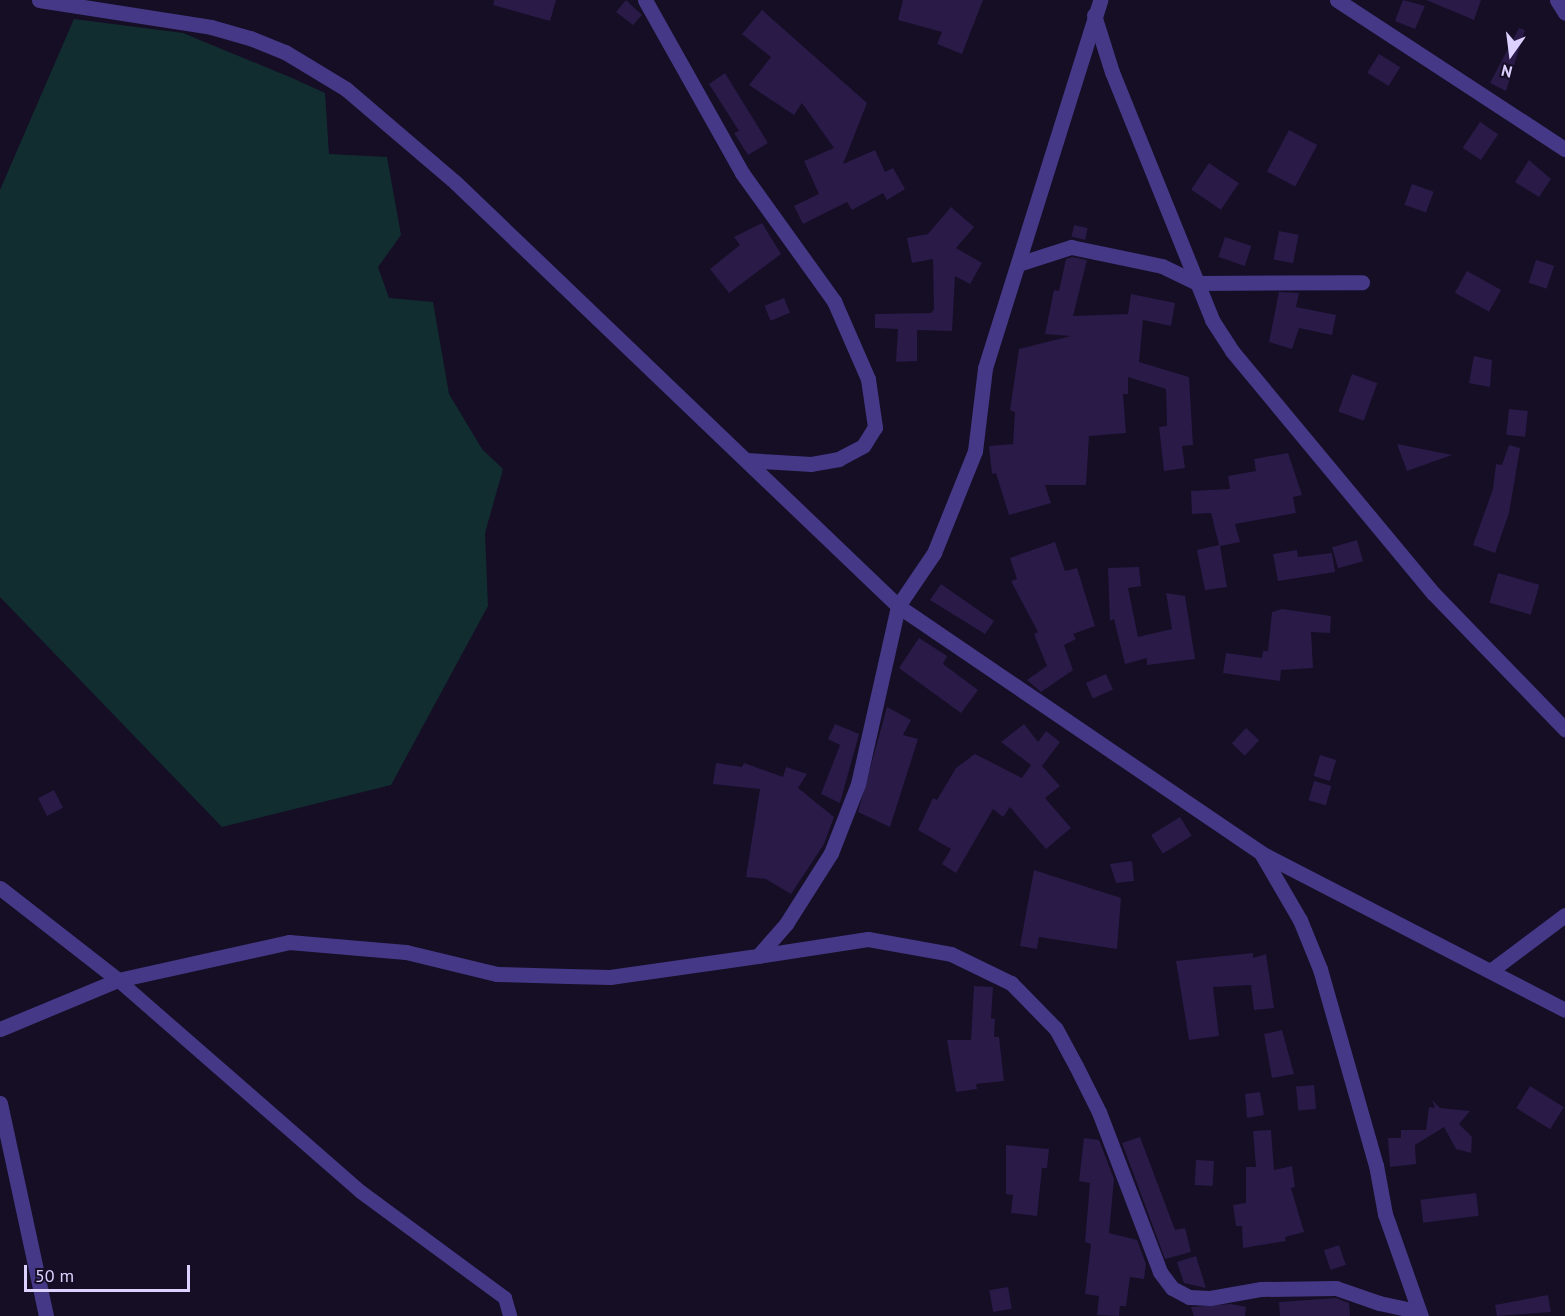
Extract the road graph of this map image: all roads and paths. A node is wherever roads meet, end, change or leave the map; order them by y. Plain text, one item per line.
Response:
1 (39, 0) edge
2 (645, 0) edge
3 (1337, 0) edge
4 (1557, 0) edge
5 (108, 5) edge
6 (1095, 5) edge
7 (1565, 13) edge
8 (1565, 149) edge
9 (1018, 264) junction
10 (1362, 282) dead end
11 (1197, 283) junction
12 (746, 460) junction
13 (898, 606) junction
14 (1565, 729) edge
15 (1261, 854) junction
16 (0, 888) edge
17 (1565, 915) edge
18 (758, 956) junction
19 (1492, 969) junction
20 (118, 980) junction
21 (1565, 1010) edge
22 (0, 1029) edge
23 (0, 1103) edge
24 (1420, 1313) edge
25 (46, 1316) edge
26 (510, 1316) edge

1 - 5 street
2 - 12 street
3 - 8 street
4 - 7 street
5 - 12 street
6 - 9 street
6 - 11 street
9 - 11 street
9 - 13 street
10 - 11 street
11 - 14 street
12 - 13 street
13 - 15 street
13 - 18 street
15 - 19 street
15 - 24 street
16 - 20 street
17 - 19 street
18 - 20 street
18 - 24 street
19 - 21 street
20 - 22 street
20 - 26 lane
23 - 25 street

